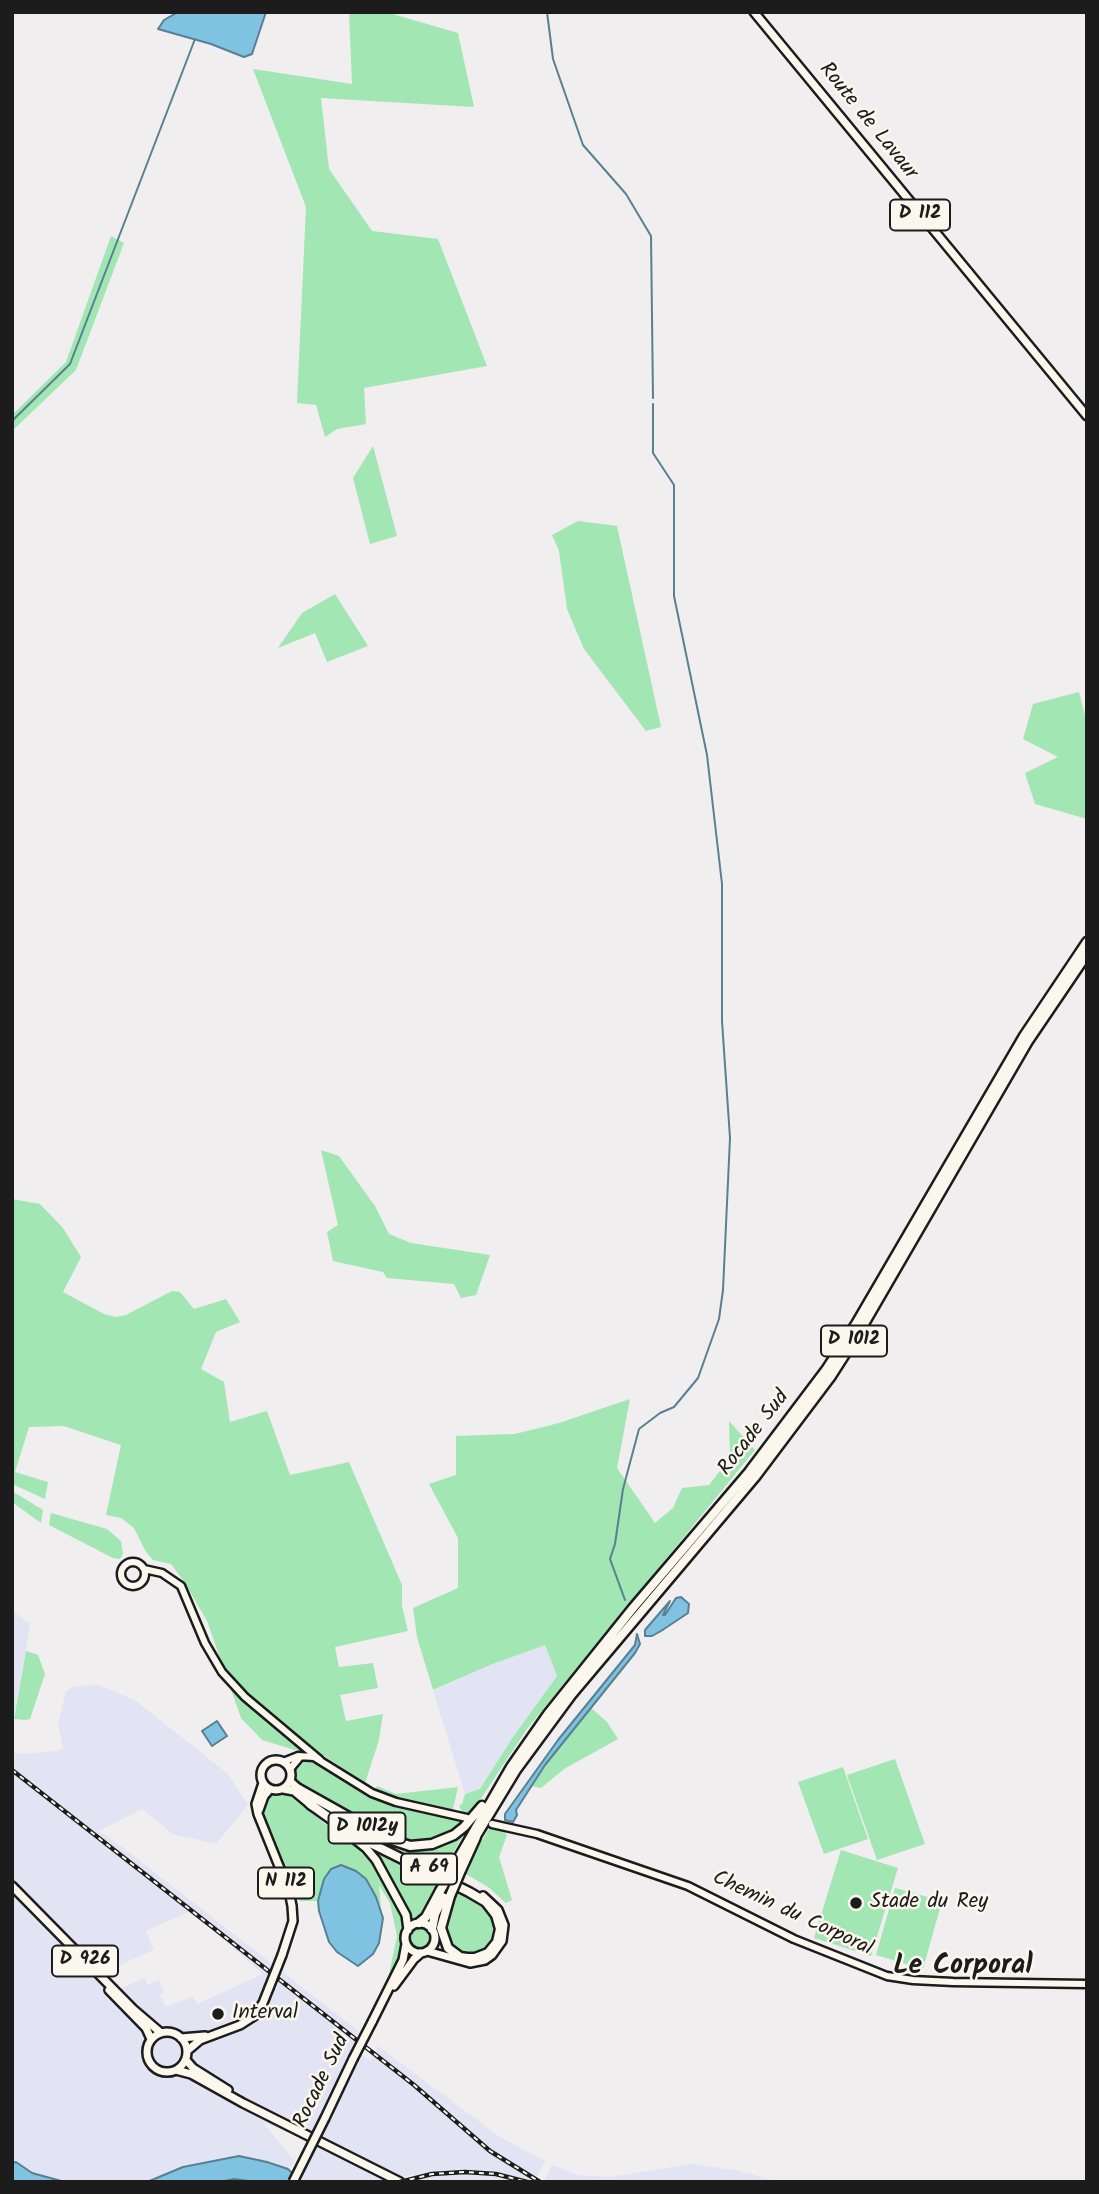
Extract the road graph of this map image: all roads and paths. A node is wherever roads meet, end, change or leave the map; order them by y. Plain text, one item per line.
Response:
1 (754, 12) edge
2 (1087, 416) edge
3 (1087, 942) edge
4 (1087, 954) edge
5 (144, 1572) dead end
6 (302, 1756) junction
7 (320, 1760) junction
8 (283, 1762) junction
9 (511, 1767) junction
10 (290, 1769) junction
11 (290, 1781) junction
12 (266, 1786) junction
13 (298, 1788) junction
14 (283, 1789) junction
15 (310, 1804) junction
16 (467, 1818) dead end
17 (492, 1824) dead end
18 (458, 1868) junction
19 (12, 1886) edge
20 (12, 1893) edge
21 (445, 1894) junction
22 (419, 1923) junction
23 (432, 1929) junction
24 (408, 1930) junction
25 (406, 1944) junction
26 (424, 1952) junction
27 (1087, 1984) edge
28 (386, 1997) junction
29 (161, 2033) junction
30 (209, 2036) junction
31 (181, 2038) junction
32 (151, 2039) junction
33 (187, 2055) junction
34 (176, 2070) junction
35 (264, 2113) junction
36 (293, 2182) edge
37 (400, 2182) edge

1 - 2 main road, Route de Lavaur / D 112
3 - 9 highway, Rocade Sud / D 1012
4 - 18 highway, Rocade Sud / D 1012
5 - 7 street
6 - 7 street
6 - 8 street
6 - 10 street
7 - 16 street
8 - 10 main road
8 - 12 main road
9 - 13 highway, D 1012y
9 - 18 highway, Rocade Sud / D 1012
10 - 11 main road
11 - 13 main road
11 - 14 main road
12 - 14 main road
12 - 30 main road, N 112, bridge
13 - 26 main road, A 69
14 - 15 main road
15 - 21 highway, A 69
15 - 24 main road, A 69
17 - 27 street, Chemin du Corporal
18 - 21 highway, Rocade Sud / D 1012, bridge
19 - 29 main road, D 926
20 - 32 main road, D 926
21 - 22 highway, Rocade Sud / D 1012
21 - 23 highway, Rocade Sud / D 1012
22 - 23 main road
22 - 24 main road
23 - 26 main road
24 - 25 main road
25 - 26 main road
25 - 28 main road, Rocade Sud
26 - 28 main road, Rocade Sud
28 - 36 main road, Rocade Sud, bridge
29 - 31 main road, D 926
29 - 32 main road
30 - 31 main road, N 112
30 - 33 main road, N 112
31 - 33 main road
32 - 34 main road, D 926
33 - 34 main road
33 - 35 main road
34 - 35 main road
35 - 37 main road

